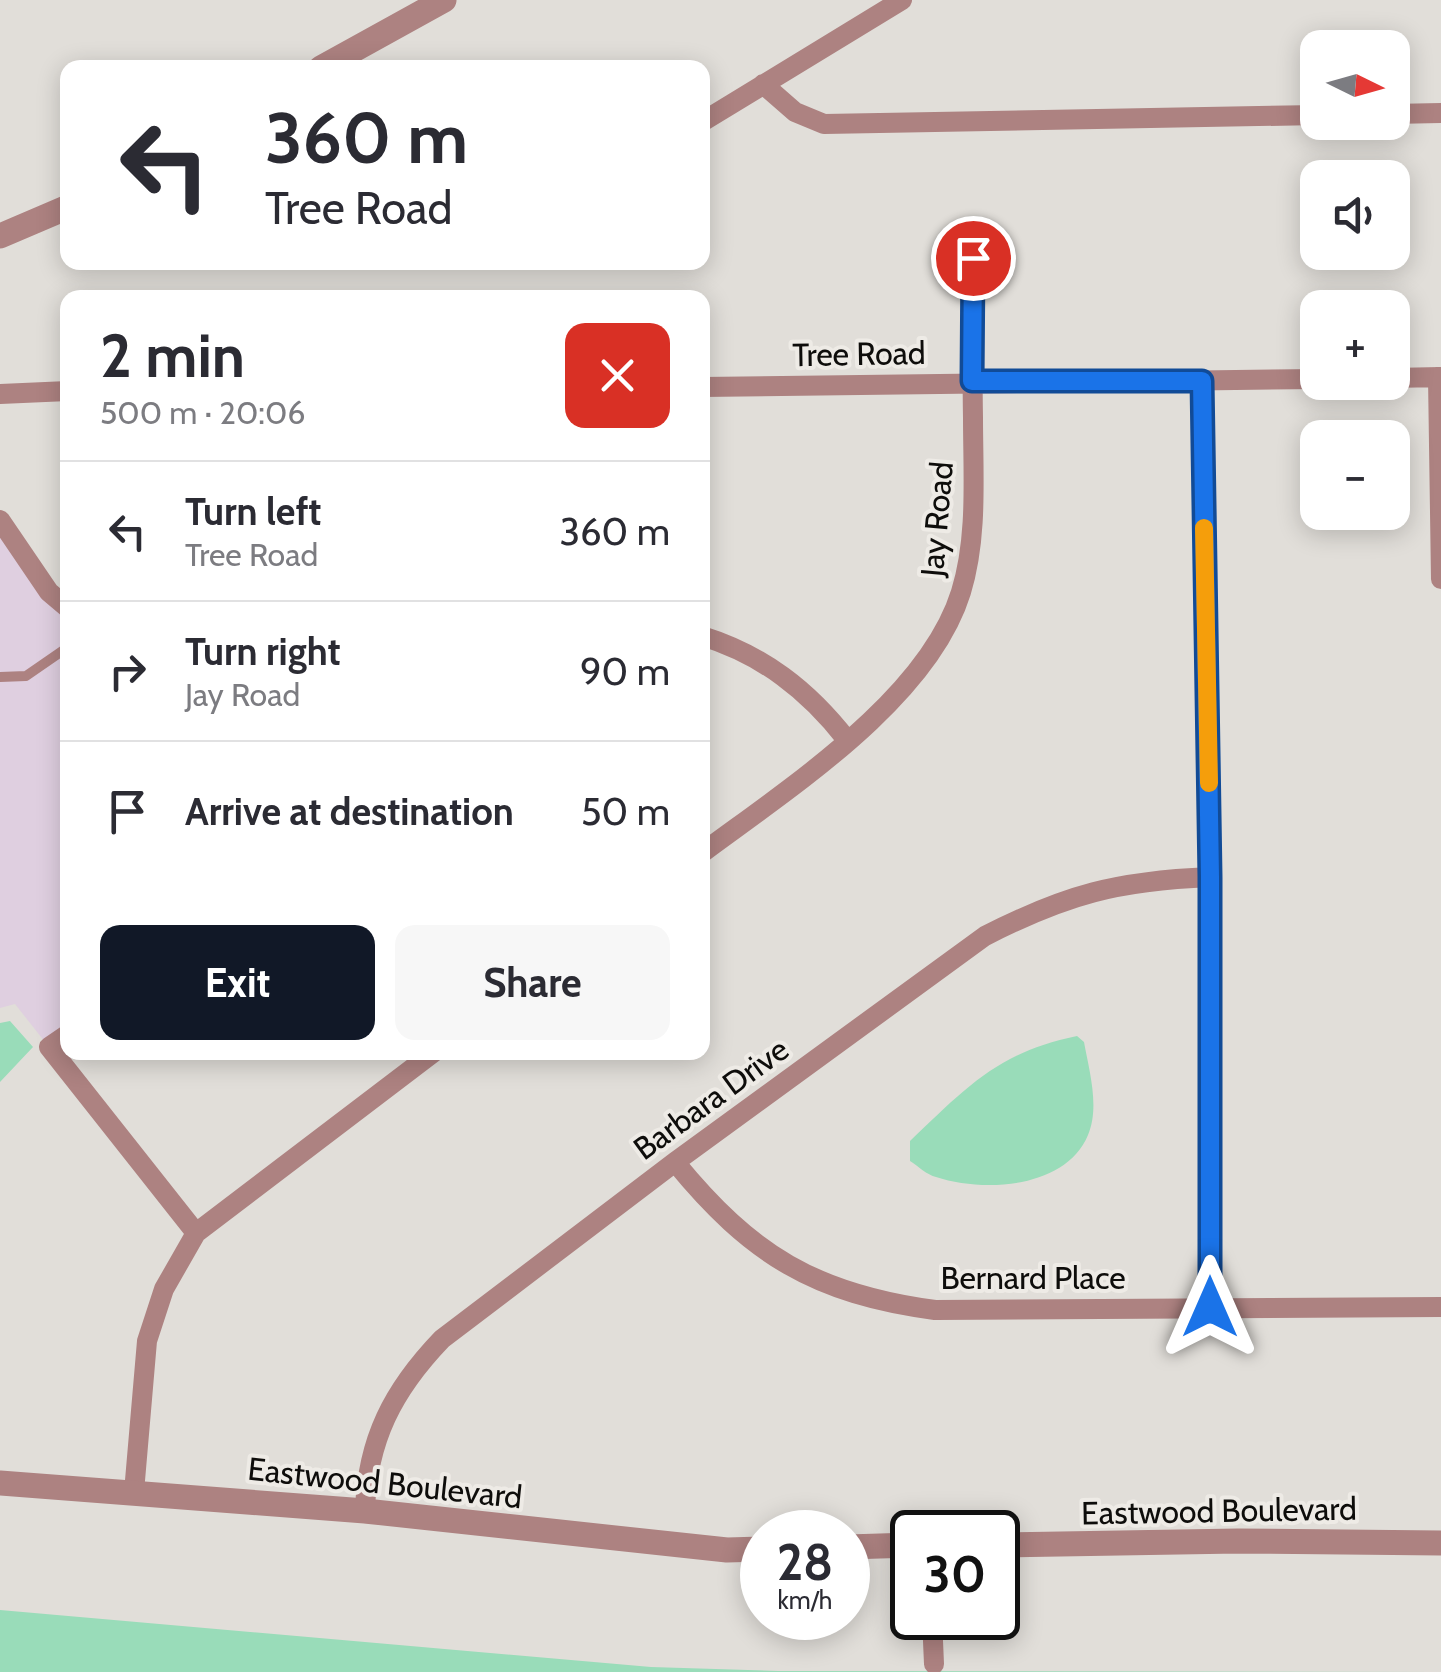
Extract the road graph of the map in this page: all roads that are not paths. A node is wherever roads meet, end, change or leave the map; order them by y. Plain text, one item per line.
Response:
1 (444, 0) edge
2 (856, 0) edge
3 (902, 0) edge
4 (868, 19) junction
5 (335, 60) edge
6 (763, 84) junction
7 (1441, 113) edge
8 (1410, 114) edge
9 (1300, 115) edge
10 (710, 117) edge
11 (60, 210) edge
12 (0, 236) edge
13 (973, 258) dead end
14 (1439, 377) edge
15 (1410, 378) edge
16 (1300, 379) edge
17 (972, 381) junction
18 (1202, 381) junction
19 (710, 387) edge
20 (60, 392) edge
21 (0, 394) edge
22 (0, 520) edge
23 (1441, 580) edge
24 (60, 602) edge
25 (710, 639) edge
26 (60, 652) edge
27 (0, 677) edge
28 (847, 740) junction
29 (710, 847) edge
30 (1210, 877) junction
31 (60, 1039) edge
32 (424, 1060) edge
33 (675, 1162) junction
34 (196, 1234) junction
35 (1210, 1307) junction
36 (1441, 1307) edge
37 (0, 1483) edge
38 (134, 1492) junction
39 (365, 1511) junction
40 (1441, 1543) edge
41 (1020, 1545) edge
42 (740, 1550) edge
43 (933, 1640) edge
44 (934, 1664) dead end

1 - 5 street
2 - 4 street
3 - 4 street
4 - 6 street
6 - 9 street
6 - 10 street
7 - 8 street
11 - 12 street
13 - 17 street, Jay Road
14 - 15 street
14 - 23 street
16 - 18 street, Tree Road
17 - 18 street, Tree Road
17 - 19 street, Tree Road
17 - 28 street, Jay Road
18 - 30 street
20 - 21 street
22 - 24 street
25 - 28 street
26 - 27 lane
28 - 29 street, Jay Road
30 - 33 street, Barbara Drive
30 - 35 street
31 - 34 street
32 - 34 street
33 - 35 street, Bernard Place
33 - 39 street, Barbara Drive
34 - 38 street
35 - 36 street, Bernard Place
37 - 38 street, Eastwood Boulevard
38 - 39 street, Eastwood Boulevard
39 - 42 street, Eastwood Boulevard
40 - 41 street, Eastwood Boulevard
43 - 44 street

